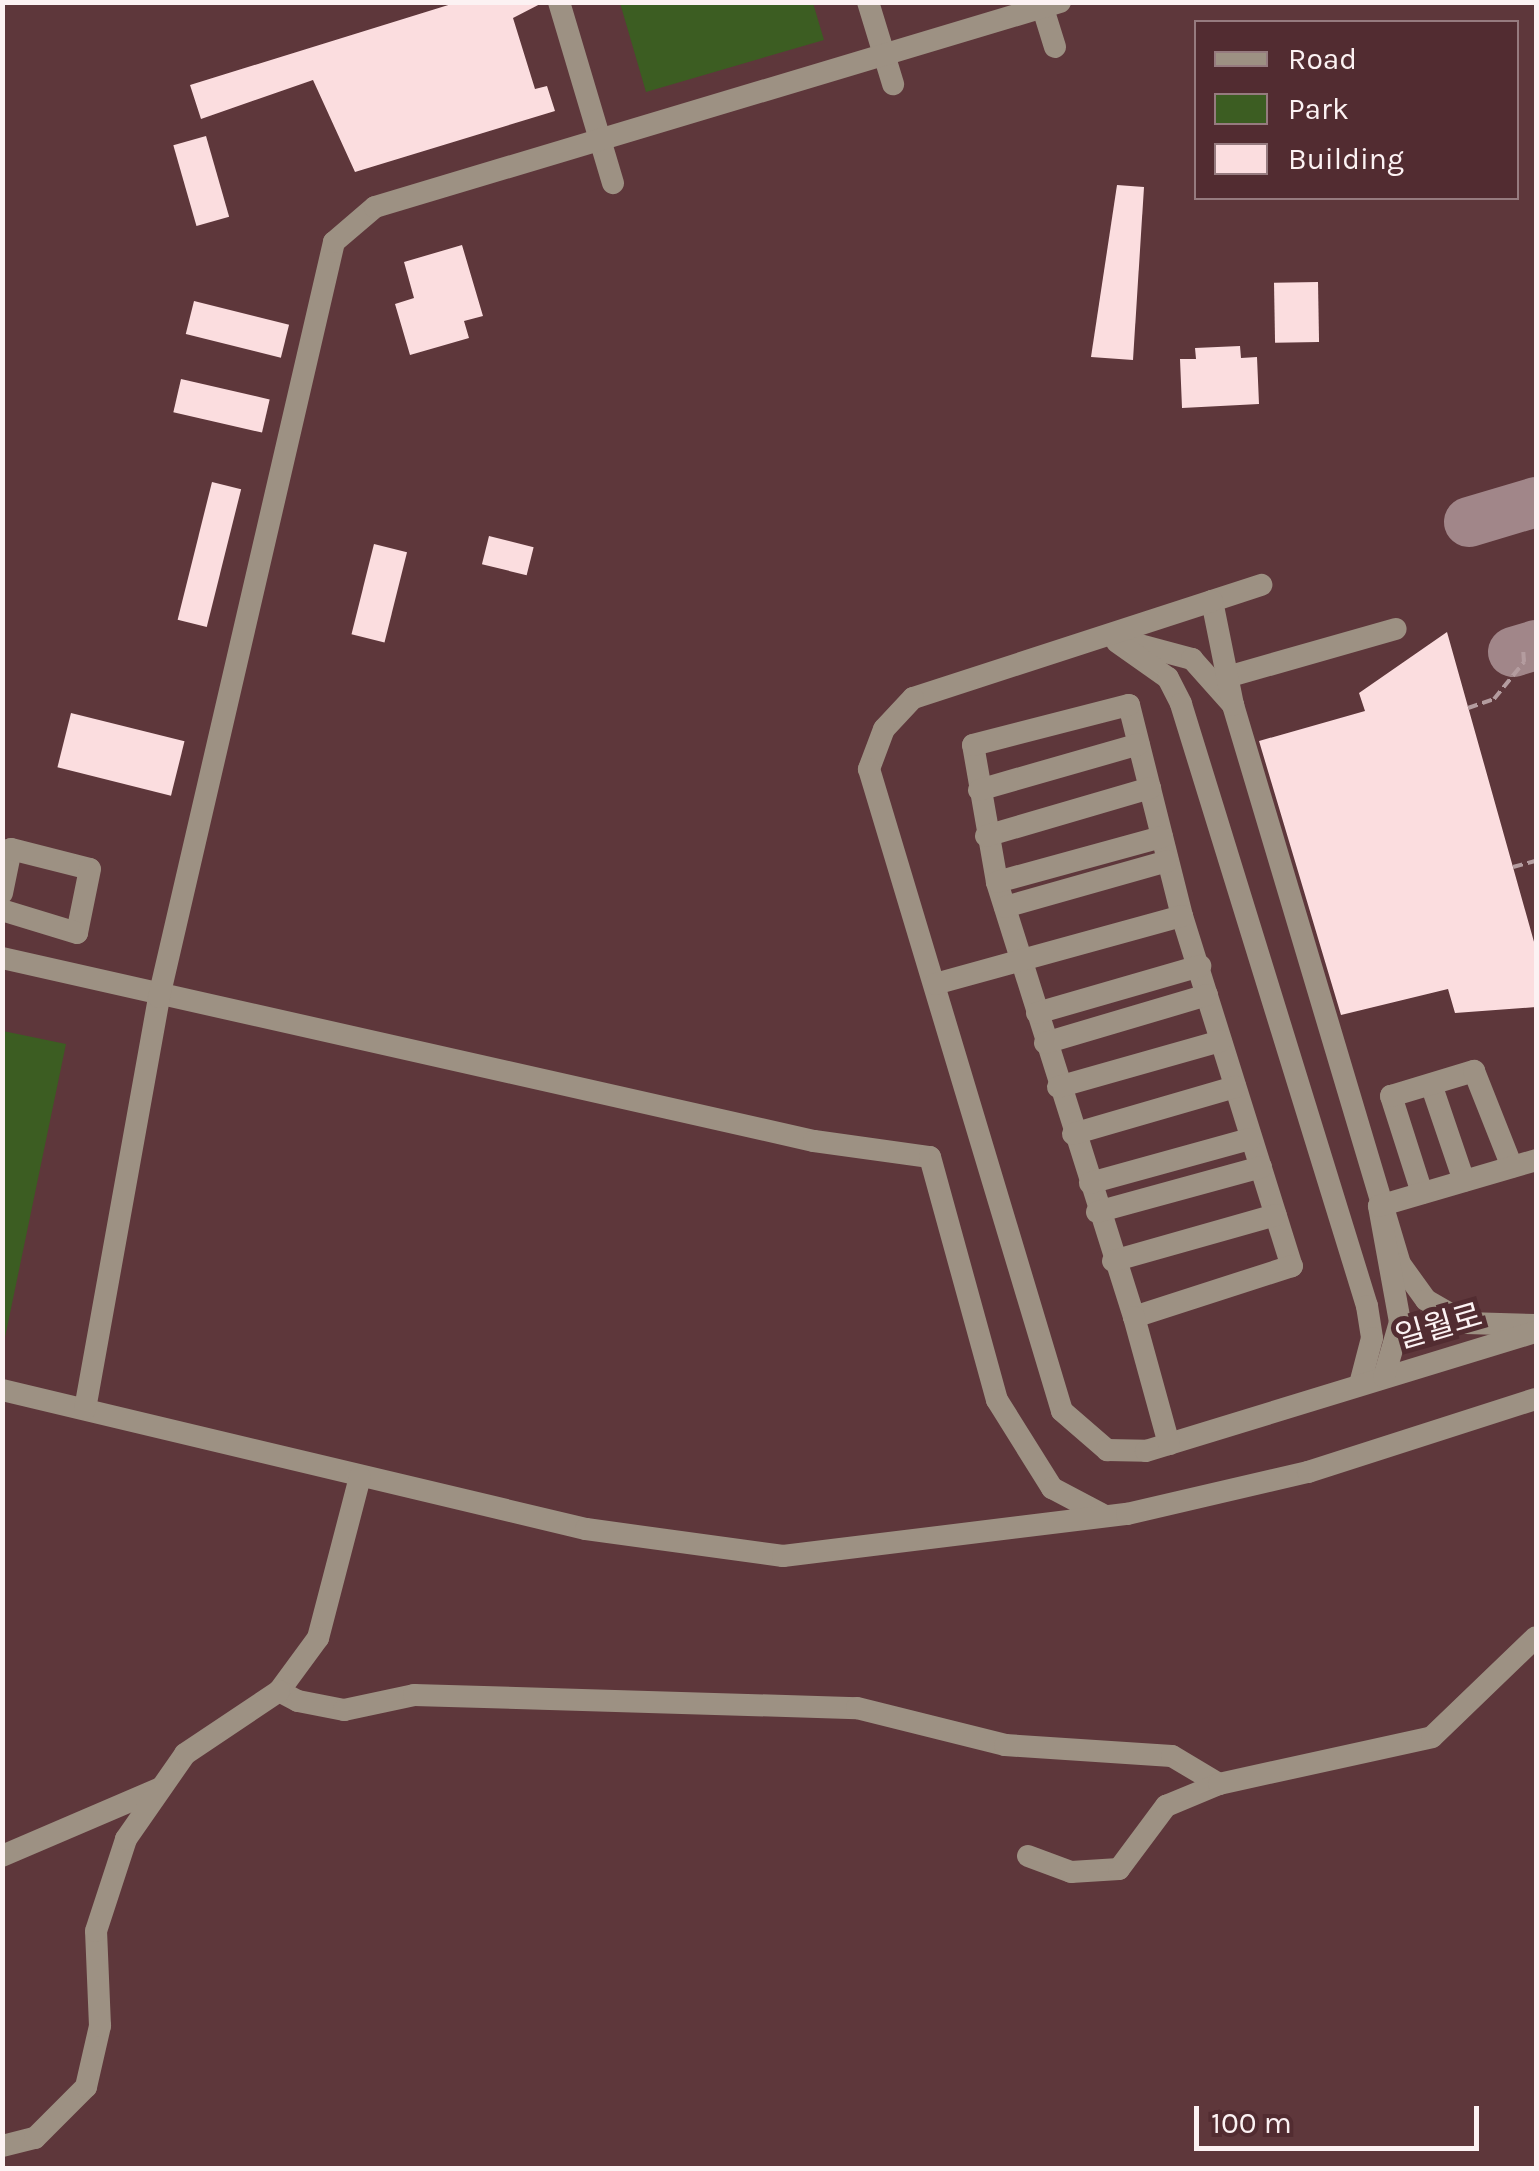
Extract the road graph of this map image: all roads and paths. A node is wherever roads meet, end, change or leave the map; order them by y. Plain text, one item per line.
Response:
1 (559, 2) edge
2 (868, 2) edge
3 (1048, 4) edge
4 (1055, 47) dead end
5 (884, 55) junction
6 (893, 84) dead end
7 (600, 140) junction
8 (613, 183) dead end
9 (1261, 585) dead end
10 (1212, 601) junction
11 (1396, 629) dead end
12 (1114, 640) junction
13 (1522, 649) dead end
14 (1234, 675) junction
15 (1233, 705) junction
16 (1468, 708) dead end
17 (1138, 744) junction
18 (1150, 788) junction
19 (979, 790) junction
20 (986, 836) junction
21 (1162, 837) junction
22 (1168, 861) junction
23 (1536, 861) edge
24 (1513, 867) dead end
25 (4, 877) edge
26 (997, 882) junction
27 (1005, 907) junction
28 (2, 910) edge
29 (1182, 916) junction
30 (47, 928) junction
31 (2, 958) edge
32 (1021, 962) junction
33 (36, 966) junction
34 (1200, 966) junction
35 (935, 984) junction
36 (1208, 994) junction
37 (160, 997) junction
38 (1037, 1013) junction
39 (1221, 1041) junction
40 (1045, 1042) junction
41 (1058, 1087) junction
42 (1235, 1087) junction
43 (1432, 1087) junction
44 (1072, 1134) junction
45 (1250, 1139) junction
46 (1536, 1160) edge
47 (1261, 1167) junction
48 (1512, 1167) junction
49 (1464, 1181) junction
50 (1090, 1183) junction
51 (1422, 1193) junction
52 (1379, 1206) junction
53 (1097, 1212) junction
54 (1276, 1215) junction
55 (1112, 1261) junction
56 (1134, 1317) junction
57 (1536, 1329) edge
58 (1384, 1376) junction
59 (1360, 1384) junction
60 (2, 1390) edge
61 (1536, 1399) edge
62 (85, 1409) junction
63 (1169, 1444) junction
64 (360, 1476) junction
65 (1105, 1516) junction
66 (1536, 1637) edge
67 (279, 1691) junction
68 (1219, 1784) junction
69 (161, 1788) junction
70 (2, 1856) edge
71 (1028, 1856) dead end
72 (2, 2146) edge

1 - 7 street
2 - 5 street
3 - 4 street
3 - 5 street
5 - 6 street
5 - 7 street
7 - 8 street
7 - 37 street
9 - 10 street, 일월로
10 - 12 street, 일월로
10 - 14 street
11 - 14 street
12 - 15 street
12 - 35 street, 일월로
12 - 59 street
13 - 16 path
14 - 15 street
15 - 52 street
17 - 18 street
17 - 19 street
17 - 19 street
18 - 20 street
18 - 21 street
19 - 20 street
20 - 26 street
21 - 22 street
21 - 26 street
22 - 27 street
22 - 29 street
23 - 24 path
25 - 30 street
26 - 27 street
27 - 32 street
28 - 30 street
29 - 32 street
29 - 34 street
30 - 33 street
31 - 33 street
32 - 35 street
32 - 38 street
33 - 37 street
34 - 36 street
34 - 38 street
35 - 63 street, 일월로
36 - 39 street
36 - 40 street
37 - 62 street
37 - 65 street
38 - 40 street
39 - 41 street
39 - 42 street
40 - 41 street
41 - 44 street
42 - 44 street
42 - 45 street
43 - 48 street
43 - 49 street
43 - 51 street
44 - 50 street
45 - 47 street
45 - 50 street
46 - 48 street
47 - 53 street
47 - 54 street
48 - 49 street
49 - 51 street
50 - 53 street
51 - 52 street
52 - 57 street
52 - 58 street
53 - 55 street
54 - 55 street
54 - 56 street
55 - 56 street
56 - 63 street
57 - 58 street, 일월로
58 - 59 street, 일월로
59 - 63 street, 일월로
60 - 62 street
61 - 65 street
62 - 64 street
64 - 65 street
64 - 67 street
66 - 68 street
67 - 68 street
67 - 69 street
68 - 71 street
69 - 70 street
69 - 72 street

